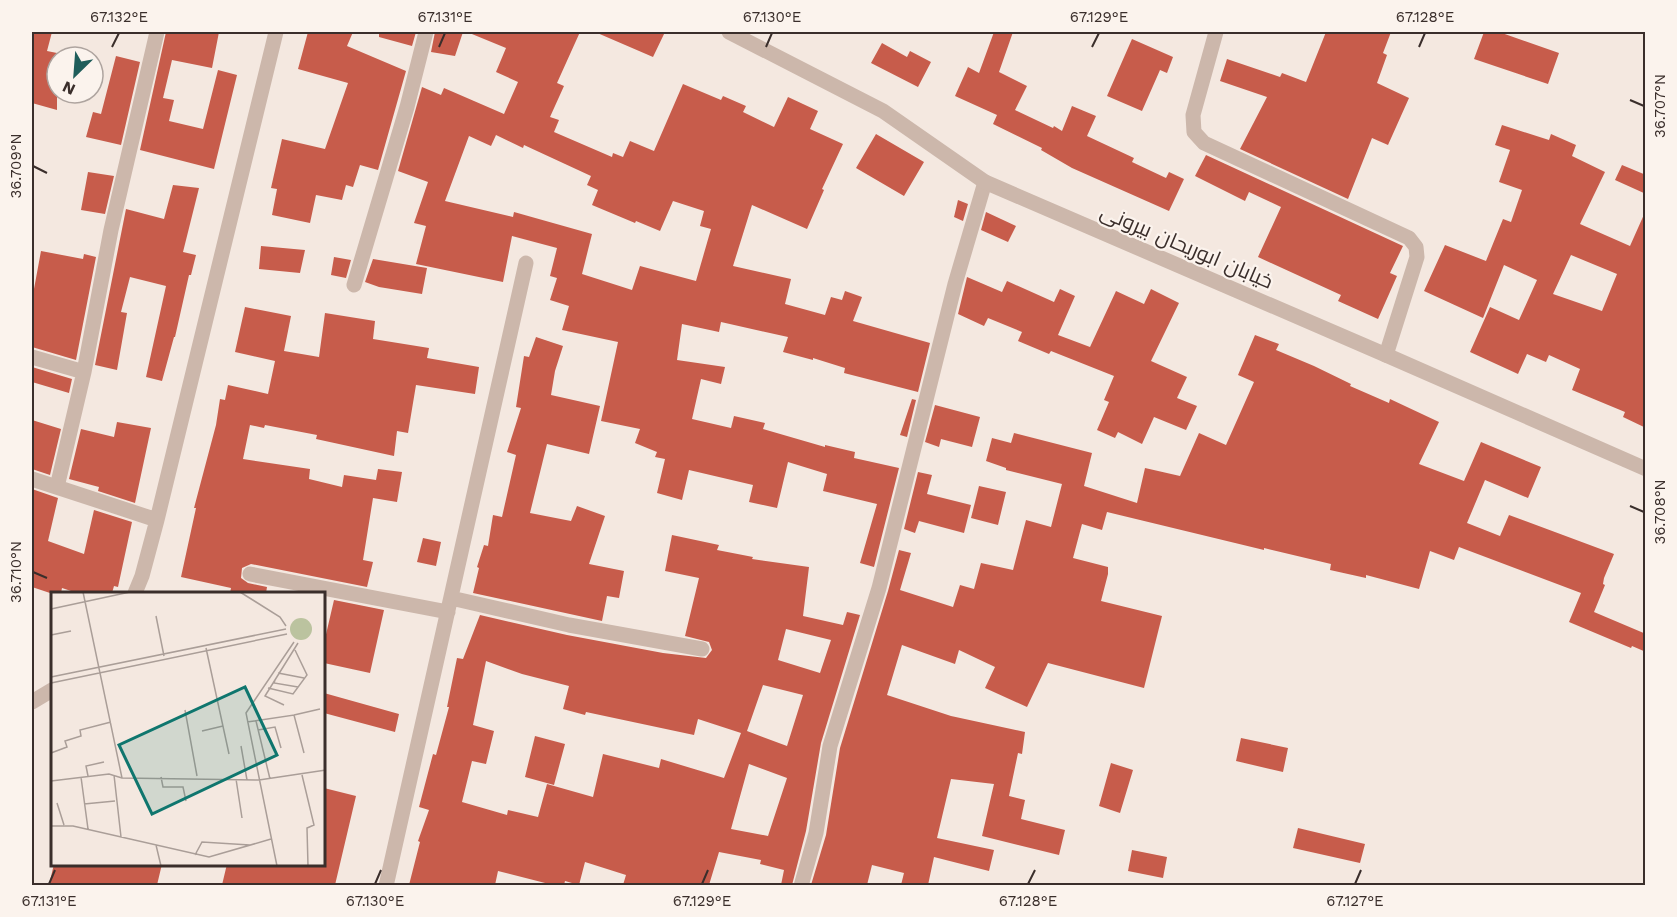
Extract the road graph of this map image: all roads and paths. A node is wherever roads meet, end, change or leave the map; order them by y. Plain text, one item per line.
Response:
1 (157, 32) edge
2 (276, 32) edge
3 (426, 32) edge
4 (729, 32) edge
5 (1216, 32) edge
6 (985, 182) junction
7 (526, 263) dead end
8 (354, 285) dead end
9 (1386, 355) junction
10 (32, 357) edge
11 (84, 372) junction
12 (1646, 469) edge
13 (32, 479) edge
14 (57, 487) junction
15 (157, 520) junction
16 (250, 574) dead end
17 (135, 592) edge
18 (449, 605) junction
19 (702, 649) dead end
20 (51, 691) edge
21 (32, 702) edge
22 (386, 885) edge
23 (801, 885) edge

1 - 11 street
2 - 15 street
3 - 8 street
4 - 6 street, خیابان ابوریحان بیرونی
5 - 9 street
6 - 9 street, خیابان ابوریحان بیرونی
6 - 23 street
7 - 18 street
9 - 12 street, خیابان ابوریحان بیرونی
10 - 11 street
11 - 14 street
13 - 14 street
14 - 15 street
15 - 17 street
16 - 18 street
18 - 19 street
18 - 22 street
20 - 21 street

